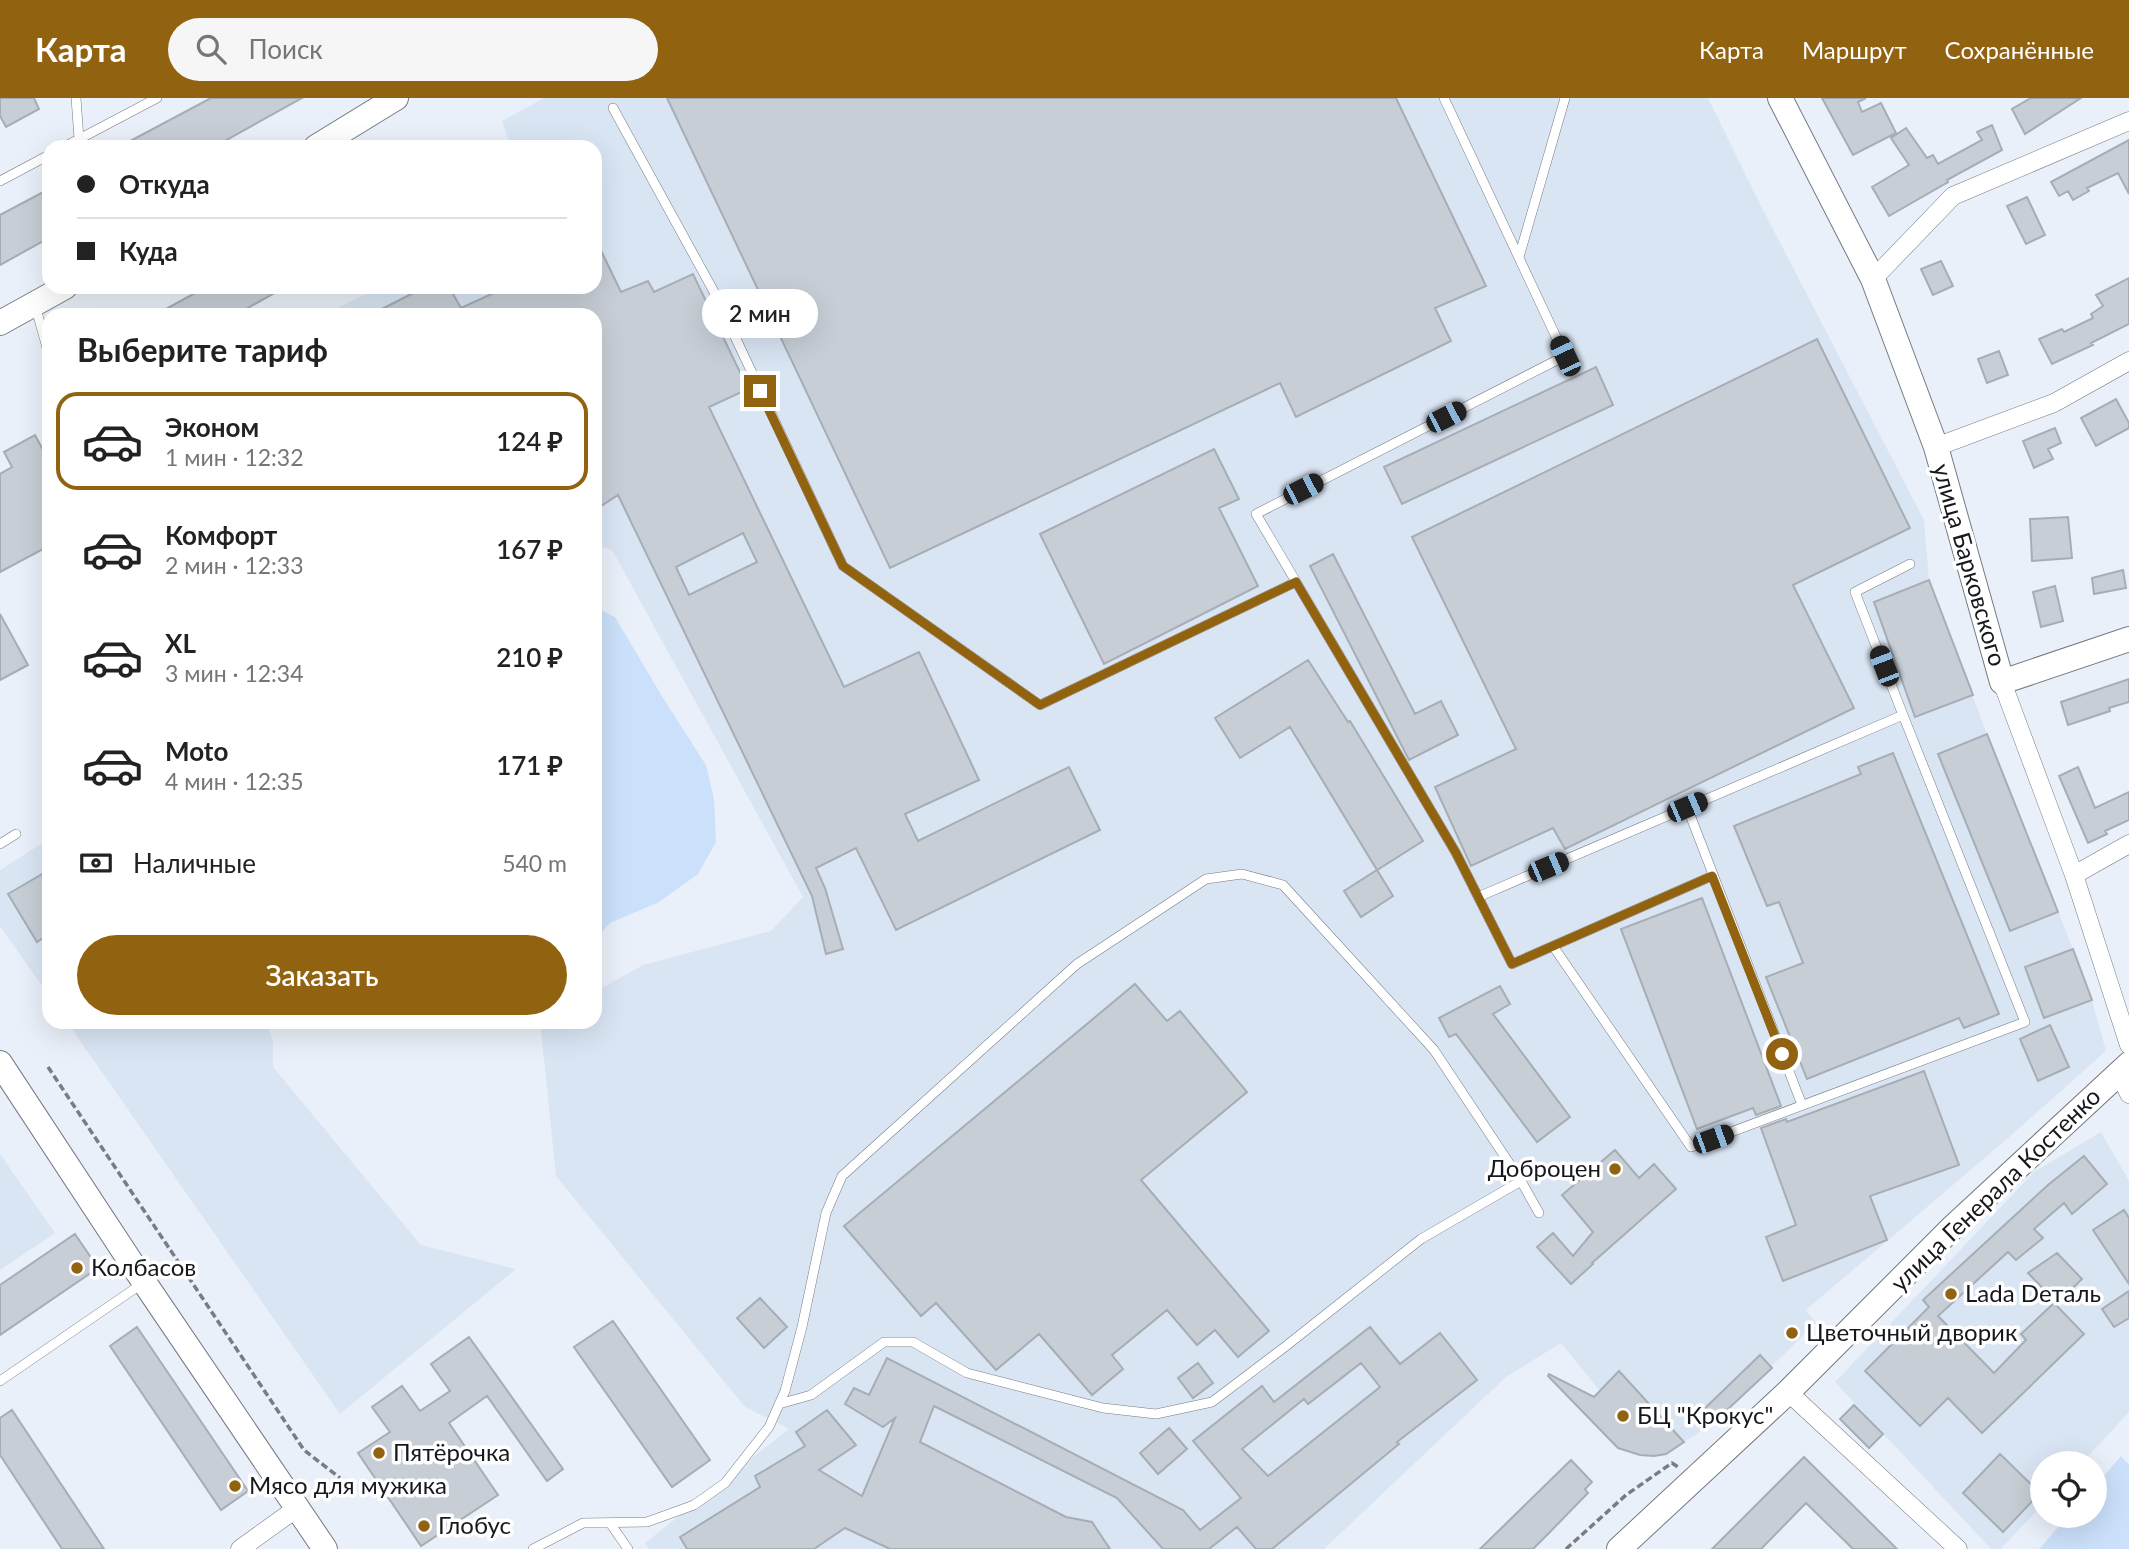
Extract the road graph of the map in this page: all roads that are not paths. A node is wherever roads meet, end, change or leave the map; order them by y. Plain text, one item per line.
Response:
1 (76, 98) edge
2 (157, 98) edge
3 (396, 98) edge
4 (1444, 98) edge
5 (1565, 98) edge
6 (1780, 98) edge
7 (612, 108) dead end
8 (2129, 121) edge
9 (81, 140) edge
10 (86, 140) edge
11 (327, 140) edge
12 (42, 159) edge
13 (0, 181) edge
14 (1519, 257) junction
15 (1873, 279) junction
16 (52, 294) edge
17 (34, 304) junction
18 (0, 323) edge
19 (42, 331) edge
20 (2129, 361) edge
21 (1936, 447) junction
22 (1910, 564) dead end
23 (1296, 582) junction
24 (2129, 639) edge
25 (2002, 682) junction
26 (1903, 715) junction
27 (1687, 807) junction
28 (16, 834) dead end
29 (0, 844) edge
30 (2129, 844) edge
31 (1712, 876) junction
32 (2074, 876) junction
33 (1478, 897) junction
34 (1553, 946) junction
35 (2129, 1045) edge
36 (0, 1063) edge
37 (2126, 1077) edge
38 (1801, 1105) junction
39 (1521, 1181) junction
40 (1539, 1213) dead end
41 (144, 1282) junction
42 (0, 1381) edge
43 (1788, 1392) junction
44 (779, 1405) junction
45 (298, 1508) junction
46 (610, 1523) junction
47 (240, 1549) edge
48 (325, 1549) edge
49 (533, 1549) edge
50 (628, 1549) edge
51 (1619, 1549) edge
52 (1958, 1549) edge

1 - 9 lane
2 - 10 lane
3 - 11 street
4 - 14 lane
5 - 14 lane
6 - 15 street, улица Барковского
7 - 23 lane
8 - 15 street
12 - 13 lane
14 - 23 lane
15 - 21 street, улица Барковского
16 - 17 street
17 - 18 street
17 - 19 lane
20 - 21 street
21 - 25 street, улица Барковского
22 - 26 lane
23 - 33 lane
24 - 25 street
25 - 32 street, улица Барковского
26 - 27 lane
26 - 38 lane
27 - 31 lane
27 - 33 lane
28 - 29 lane
30 - 32 street
31 - 34 lane
31 - 38 lane
32 - 35 street, улица Барковского
33 - 34 lane
34 - 38 lane
36 - 41 street
37 - 43 street, улица Генерала Костенко
39 - 40 lane
39 - 44 lane
39 - 44 lane
41 - 42 lane
41 - 45 street
43 - 51 street, улица Генерала Костенко
43 - 52 street
44 - 46 lane
45 - 47 street
45 - 48 street
46 - 49 lane
46 - 50 lane

